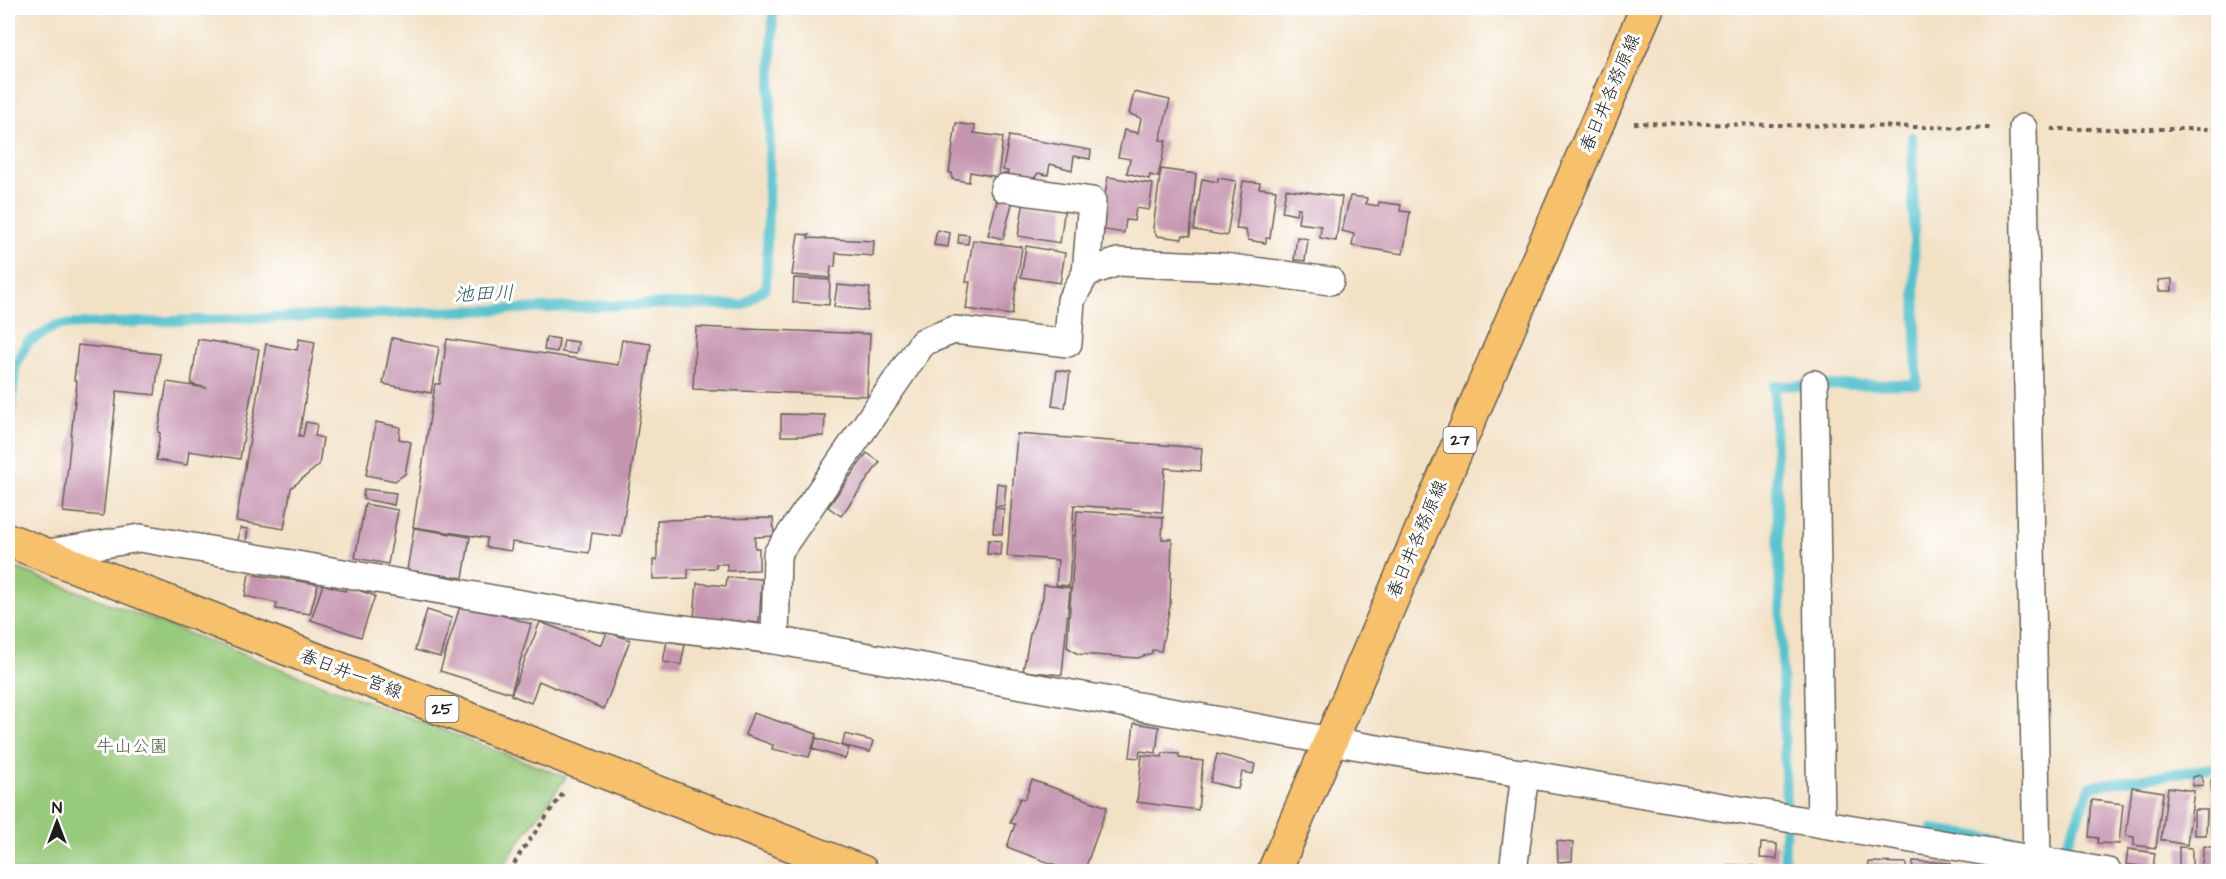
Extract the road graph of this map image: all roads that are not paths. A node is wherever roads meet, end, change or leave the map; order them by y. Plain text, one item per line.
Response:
1 (1647, 8) edge
2 (2023, 129) road end
3 (1004, 188) dead end
4 (1086, 273) junction
5 (1330, 281) dead end
6 (1814, 384) dead end
7 (24, 547) edge
8 (775, 640) junction
9 (1330, 741) junction
10 (1525, 773) junction
11 (1821, 822) junction
12 (2037, 850) junction
13 (862, 872) edge
14 (1274, 872) edge
15 (1514, 872) edge
16 (2108, 872) edge

1 - 9 main road, 春日井各務原線 / 27
2 - 12 street
3 - 4 street
4 - 5 street
4 - 8 street
6 - 11 street
7 - 8 street
7 - 13 main road, 春日井一宮線 / 25
8 - 9 street
9 - 10 street
9 - 14 main road, 春日井各務原線 / 27
10 - 11 street
10 - 15 street
11 - 12 street
12 - 16 street

